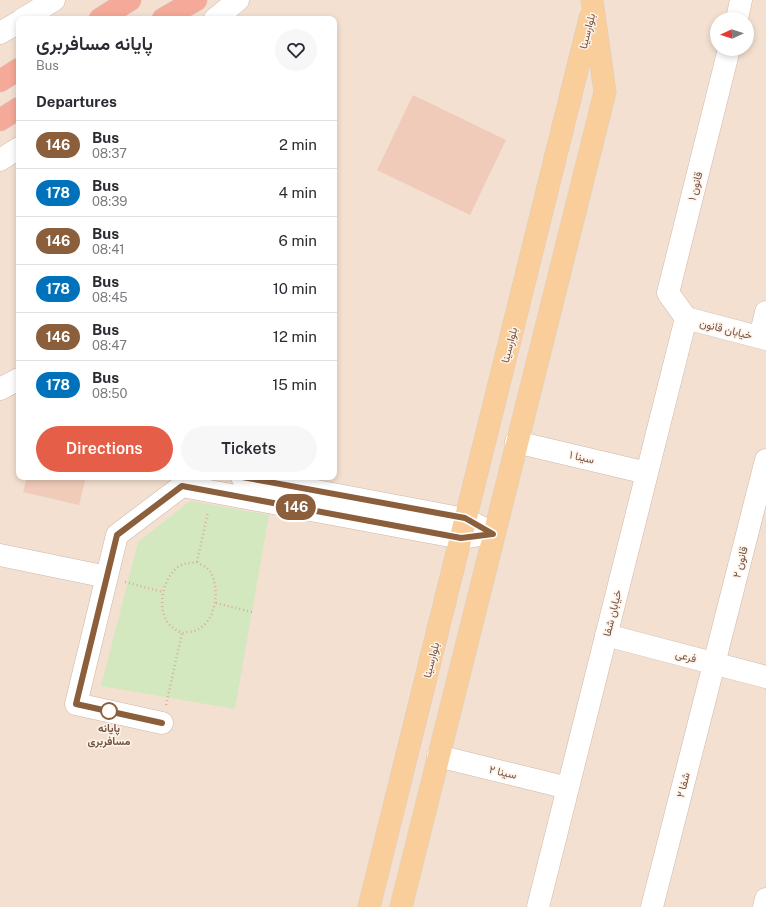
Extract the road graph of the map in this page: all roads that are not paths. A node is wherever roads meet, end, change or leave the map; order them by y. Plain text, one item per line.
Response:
1 (54, 0) edge
2 (130, 0) edge
3 (196, 0) edge
4 (238, 0) edge
5 (741, 0) edge
6 (592, 3) edge
7 (738, 12) edge
8 (28, 16) edge
9 (105, 16) edge
10 (168, 16) edge
11 (219, 16) edge
12 (16, 24) edge
13 (0, 33) edge
14 (727, 56) edge
15 (16, 71) edge
16 (0, 81) edge
17 (16, 110) edge
18 (0, 120) edge
19 (16, 150) edge
20 (0, 160) edge
21 (766, 312) edge
22 (686, 318) junction
23 (763, 338) edge
24 (16, 381) edge
25 (0, 389) edge
26 (516, 442) junction
27 (766, 460) edge
28 (647, 473) junction
29 (255, 480) edge
30 (463, 528) junction
31 (493, 534) junction
32 (0, 555) edge
33 (107, 577) junction
34 (606, 635) junction
35 (714, 663) junction
36 (766, 677) edge
37 (162, 723) road end
38 (438, 756) junction
39 (568, 788) junction
40 (766, 899) edge
41 (369, 907) edge
42 (401, 907) edge
43 (538, 907) edge
44 (652, 907) edge
45 (764, 907) edge

1 - 8 street
2 - 9 highway
3 - 10 highway
4 - 11 street
5 - 7 street
6 - 26 main road, بلوارسینا
6 - 30 main road, بلوارسینا
12 - 13 street
14 - 22 street, قانون ۱
15 - 16 highway
17 - 18 highway
19 - 20 street
21 - 23 street
22 - 23 street, خیابان قانون
22 - 28 street, خیابان شفا
24 - 25 street
26 - 28 street, سینا ۱
26 - 31 main road, بلوارسینا
27 - 35 street, قانون ۲
28 - 34 street, خیابان شفا
29 - 30 street
30 - 31 street
30 - 33 street
30 - 41 main road, بلوارسینا
31 - 38 main road, بلوارسینا
32 - 33 street
33 - 37 street
34 - 35 street, فرعی
34 - 39 street, خیابان شفا
35 - 36 street, فرعی
35 - 44 street, شفا ۲
38 - 39 street, سینا ۲
38 - 42 main road, بلوارسینا
39 - 43 street, خیابان شفا
40 - 45 street

